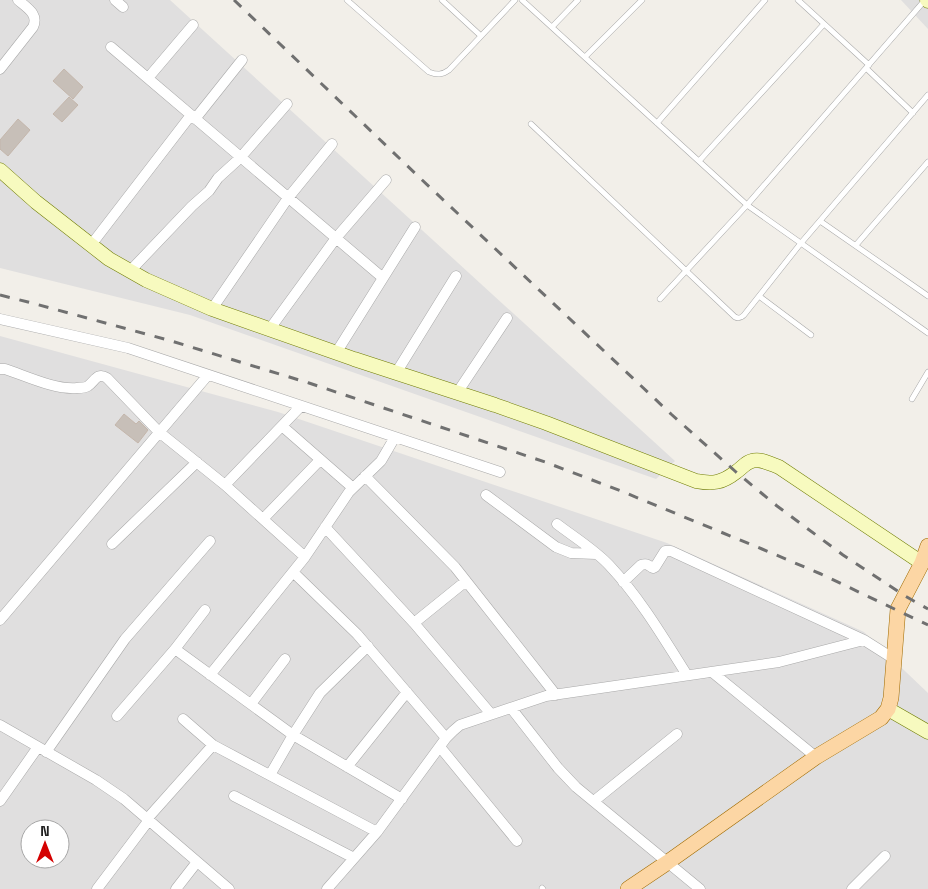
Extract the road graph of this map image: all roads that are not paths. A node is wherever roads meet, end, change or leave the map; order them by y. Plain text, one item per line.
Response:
1 (18, 0) edge
2 (347, 0) edge
3 (442, 0) edge
4 (515, 0) edge
5 (522, 0) edge
6 (578, 0) edge
7 (642, 0) edge
8 (765, 0) edge
9 (798, 0) edge
10 (927, 0) edge
11 (824, 24) junction
12 (193, 25) dead end
13 (552, 27) junction
14 (481, 36) junction
15 (111, 46) dead end
16 (585, 57) junction
17 (242, 60) dead end
18 (867, 66) junction
19 (0, 68) edge
20 (148, 78) junction
21 (928, 95) edge
22 (287, 104) dead end
23 (913, 113) junction
24 (193, 117) junction
25 (657, 123) junction
26 (531, 124) dead end
27 (332, 144) dead end
28 (240, 158) junction
29 (699, 161) junction
30 (928, 162) edge
31 (0, 170) edge
32 (386, 180) dead end
33 (288, 198) junction
34 (747, 205) junction
35 (820, 221) junction
36 (415, 227) dead end
37 (336, 238) junction
38 (801, 243) junction
39 (91, 244) junction
40 (856, 245) junction
41 (130, 270) junction
42 (686, 270) junction
43 (456, 276) dead end
44 (383, 278) junction
45 (759, 296) junction
46 (928, 296) edge
47 (660, 299) dead end
48 (212, 309) junction
49 (507, 318) dead end
50 (0, 319) edge
51 (269, 330) junction
52 (928, 333) edge
53 (811, 334) dead end
54 (336, 353) junction
55 (0, 369) edge
56 (928, 372) edge
57 (396, 373) junction
58 (208, 375) junction
59 (457, 393) junction
60 (912, 399) dead end
61 (301, 406) junction
62 (282, 426) junction
63 (159, 432) junction
64 (395, 437) junction
65 (320, 460) junction
66 (197, 462) junction
67 (500, 472) dead end
68 (365, 476) junction
69 (225, 485) junction
70 (352, 488) junction
71 (486, 495) dead end
72 (263, 519) junction
73 (557, 524) dead end
74 (325, 527) junction
75 (210, 541) dead end
76 (112, 544) dead end
77 (928, 546) edge
78 (596, 554) junction
79 (305, 557) junction
80 (922, 563) junction
81 (293, 572) junction
82 (466, 581) junction
83 (623, 582) junction
84 (205, 610) dead end
85 (0, 620) edge
86 (414, 623) junction
87 (864, 640) junction
88 (368, 646) junction
89 (175, 649) junction
90 (285, 659) dead end
91 (894, 659) junction
92 (712, 672) junction
93 (210, 675) junction
94 (687, 675) junction
95 (407, 692) junction
96 (556, 695) junction
97 (251, 704) junction
98 (510, 708) junction
99 (888, 709) junction
100 (491, 714) junction
101 (117, 716) dead end
102 (182, 718) dead end
103 (0, 726) edge
104 (924, 729) edge
105 (677, 734) dead end
106 (293, 735) junction
107 (446, 738) junction
108 (928, 741) edge
109 (213, 744) junction
110 (440, 747) junction
111 (42, 749) junction
112 (816, 757) junction
113 (347, 767) junction
114 (270, 775) junction
115 (234, 796) dead end
116 (402, 799) junction
117 (0, 801) edge
118 (594, 801) junction
119 (148, 819) junction
120 (377, 832) junction
121 (517, 841) dead end
122 (885, 856) dead end
123 (354, 858) junction
124 (197, 862) junction
125 (668, 862) junction
126 (97, 889) edge
127 (176, 889) edge
128 (229, 889) edge
129 (327, 889) edge
130 (628, 889) edge
131 (700, 889) edge
132 (852, 889) edge

1 - 19 street
2 - 14 lane
3 - 14 lane
4 - 14 lane
5 - 13 lane
6 - 13 lane
7 - 16 lane
8 - 25 lane
9 - 11 lane
10 - 18 lane
11 - 18 lane
11 - 29 lane
12 - 20 street
13 - 16 lane
15 - 20 street
16 - 25 lane
17 - 24 street
18 - 23 lane
18 - 34 lane
20 - 24 street
21 - 23 lane
22 - 28 street
23 - 35 lane
24 - 28 street
24 - 39 street
25 - 29 lane
26 - 42 lane
27 - 33 street
28 - 33 street
28 - 41 street
29 - 34 lane
30 - 40 lane
31 - 39 street
32 - 37 street
33 - 37 street
33 - 48 street
34 - 38 lane
34 - 42 lane
35 - 38 lane
35 - 40 lane
36 - 44 street
37 - 44 street
37 - 51 street
38 - 45 lane
38 - 52 lane
39 - 41 street
40 - 46 lane
41 - 48 street
42 - 45 lane
42 - 47 lane
43 - 57 street
44 - 54 street
45 - 53 lane
48 - 51 street
49 - 59 street
50 - 58 street
51 - 54 street
54 - 57 street
55 - 63 street
56 - 60 lane
57 - 59 street
58 - 61 street
58 - 63 street
59 - 80 street
61 - 62 street
61 - 64 street
62 - 65 street
62 - 69 street
63 - 66 street
63 - 85 street
64 - 67 street
64 - 68 street
65 - 70 street
65 - 72 street
66 - 69 street
66 - 76 street
68 - 70 street
68 - 82 street
69 - 72 street
70 - 74 street
71 - 78 street
72 - 79 street
73 - 78 street
74 - 79 street
74 - 86 street
75 - 111 street
77 - 80 main road
78 - 83 street
79 - 81 street
80 - 91 main road
81 - 88 street
81 - 93 street
82 - 86 street
82 - 96 street
83 - 87 street
83 - 94 street
84 - 89 street
86 - 100 street
87 - 91 street
87 - 92 street
88 - 95 street
88 - 106 street
89 - 93 street
89 - 101 street
90 - 97 street
91 - 99 main road
92 - 94 street
92 - 112 street
93 - 97 street
94 - 96 street
95 - 107 street
95 - 113 street
96 - 98 street
97 - 106 street
98 - 100 street
98 - 118 street
99 - 104 street
99 - 112 main road
100 - 107 street
102 - 109 street
103 - 111 street
104 - 108 street
105 - 118 street
106 - 113 street
106 - 114 street
107 - 110 street
109 - 114 street
109 - 119 street
110 - 116 street
110 - 121 street
111 - 117 street
111 - 119 street
112 - 125 main road
113 - 116 street
114 - 120 street
115 - 123 street
116 - 120 street
118 - 125 street
119 - 124 street
119 - 126 street
120 - 123 street
122 - 132 street
123 - 129 street
124 - 127 street
124 - 128 street
125 - 130 main road
125 - 131 street

